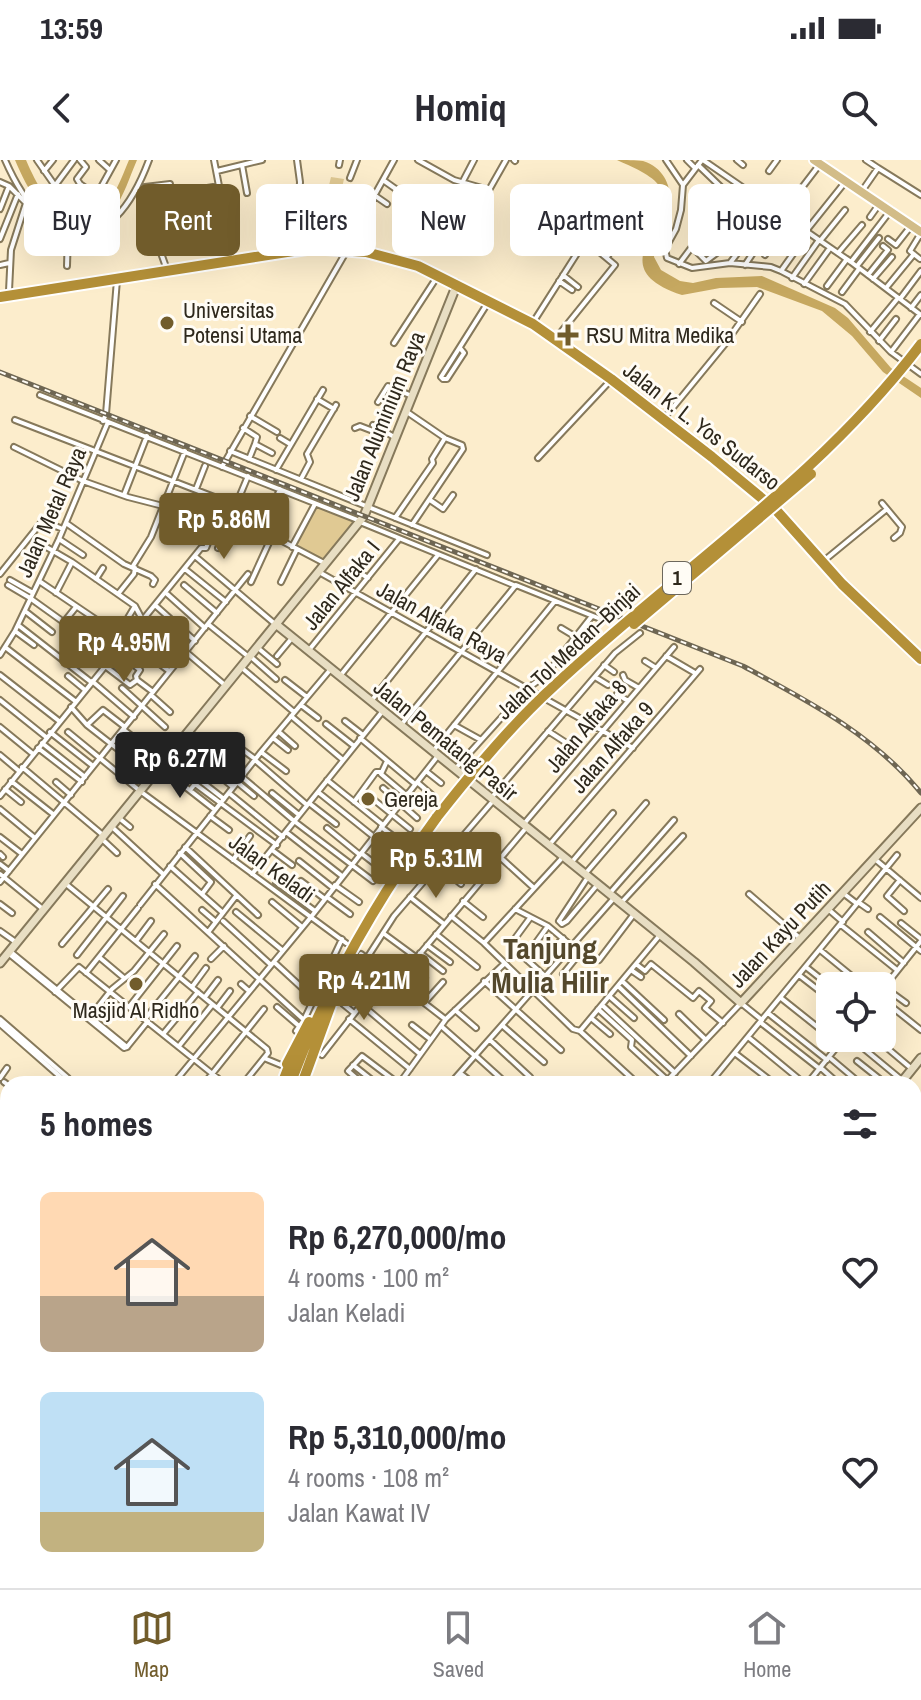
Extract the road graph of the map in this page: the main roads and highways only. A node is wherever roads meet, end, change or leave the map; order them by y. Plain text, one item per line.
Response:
1 (817, 162) edge
2 (918, 228) edge
3 (376, 252) edge
4 (256, 253) edge
5 (376, 254) edge
6 (259, 256) edge
7 (117, 277) junction
8 (458, 283) junction
9 (3, 294) edge
10 (559, 339) junction
11 (921, 344) edge
12 (921, 355) edge
13 (612, 378) junction
14 (921, 656) edge
15 (440, 819) junction
16 (421, 839) junction
17 (338, 1001) junction
18 (283, 1076) edge
19 (296, 1076) edge
20 (297, 1076) edge
21 (305, 1076) edge

1 - 2 main road
3 - 8 highway, Jalan K. L. Yos Sudarso
4 - 7 highway, Jalan K. L. Yos Sudarso
5 - 8 highway, Jalan K. L. Yos Sudarso
6 - 7 highway, Jalan K. L. Yos Sudarso
7 - 9 highway, Jalan K. L. Yos Sudarso
8 - 10 highway, Jalan K. L. Yos Sudarso
8 - 10 highway, Jalan K. L. Yos Sudarso
10 - 13 highway, Jalan K. L. Yos Sudarso
11 - 15 highway, Jalan Tol Medan–Binjai / 1, bridge
12 - 15 highway, Jalan Tol Medan–Binjai / 1, bridge
13 - 14 highway, Jalan K. L. Yos Sudarso
13 - 14 highway, Jalan K. L. Yos Sudarso
15 - 16 highway, Jalan Tol Medan–Binjai / 1
15 - 17 highway, Jalan Tol Medan–Binjai / 1
16 - 18 highway
16 - 19 highway, Jalan Tol Medan–Binjai / 1
17 - 20 highway, Jalan Tol Medan–Binjai / 1
17 - 21 highway

